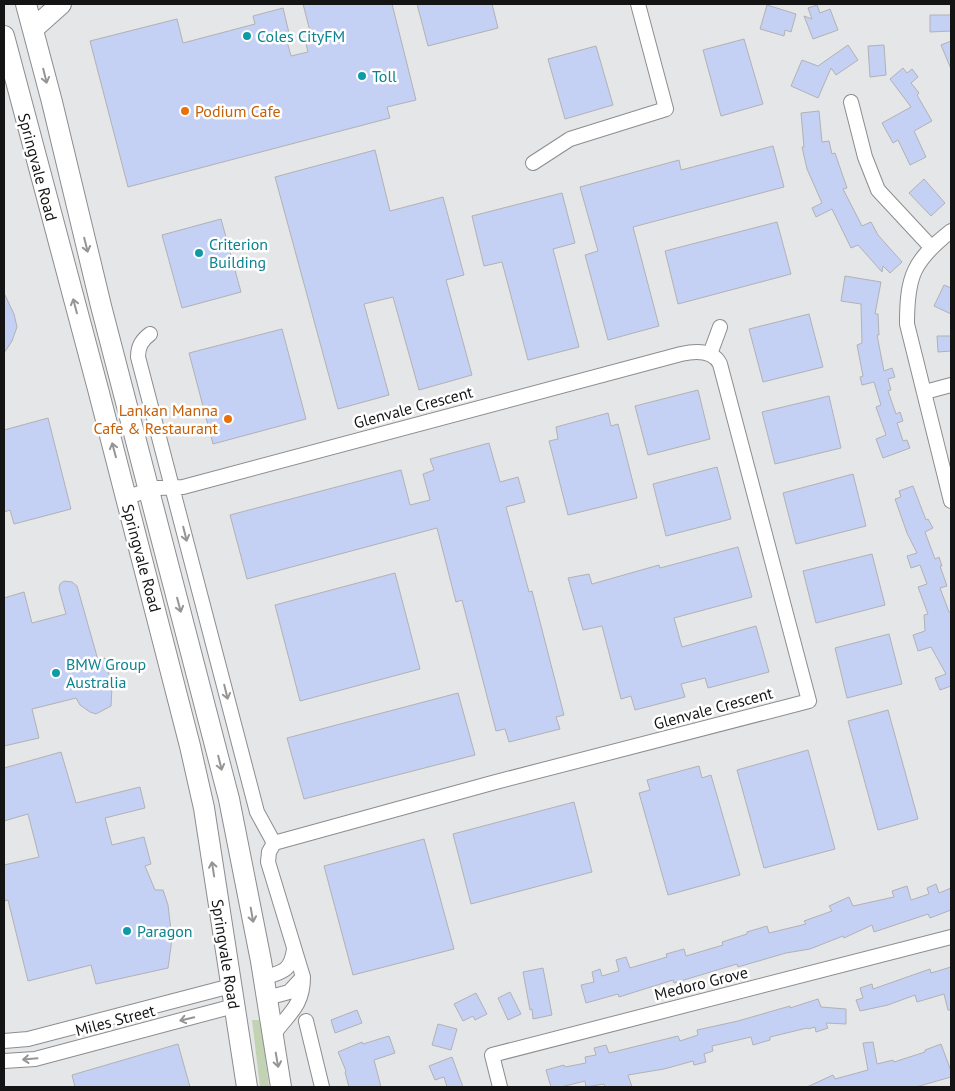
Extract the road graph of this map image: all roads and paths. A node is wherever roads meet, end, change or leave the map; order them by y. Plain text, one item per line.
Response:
1 (26, 4) edge
2 (61, 4) edge
3 (638, 4) edge
4 (33, 29) junction
5 (4, 36) edge
6 (7, 59) edge
7 (851, 102) dead end
8 (533, 163) dead end
9 (951, 231) edge
10 (931, 247) junction
11 (720, 327) dead end
12 (150, 334) dead end
13 (710, 354) junction
14 (951, 385) edge
15 (925, 392) junction
16 (173, 487) junction
17 (150, 490) junction
18 (126, 497) junction
19 (951, 501) edge
20 (274, 843) junction
21 (951, 937) edge
22 (294, 949) junction
23 (303, 977) junction
24 (263, 978) junction
25 (233, 996) junction
26 (267, 998) junction
27 (147, 1008) junction
28 (306, 1021) dead end
29 (152, 1028) junction
30 (273, 1035) junction
31 (4, 1041) edge
32 (4, 1061) edge
33 (248, 1087) edge
34 (281, 1087) edge
35 (322, 1087) edge
36 (500, 1087) edge

1 - 4 highway, Springvale Road
2 - 4 highway
3 - 8 street
4 -> 17 highway, Springvale Road
5 - 6 highway, Springvale Road
18 -> 6 highway, Springvale Road
7 - 10 street
9 - 10 street
10 - 15 street
11 - 13 street
12 - 16 street
13 - 16 street, Glenvale Crescent
13 - 20 street, Glenvale Crescent
14 - 15 street
15 - 19 street
16 - 17 street, Glenvale Crescent
16 -> 20 street
17 - 18 street, Glenvale Crescent
17 -> 24 highway, Springvale Road
25 -> 18 highway, Springvale Road
20 - 22 street
21 - 36 street, Medoro Grove
22 - 23 street
22 - 24 street, Springvale Road
23 - 26 street, Springvale Road
23 - 30 street
24 - 25 highway
24 - 26 highway, Springvale Road
25 - 26 highway
25 - 27 street, Miles Street
25 -> 29 street, Miles Street
25 - 33 highway, Springvale Road
26 - 30 highway, Springvale Road
27 - 29 street
27 - 31 street, Miles Street
28 - 35 street
29 -> 32 street, Miles Street
30 -> 34 highway, Springvale Road

